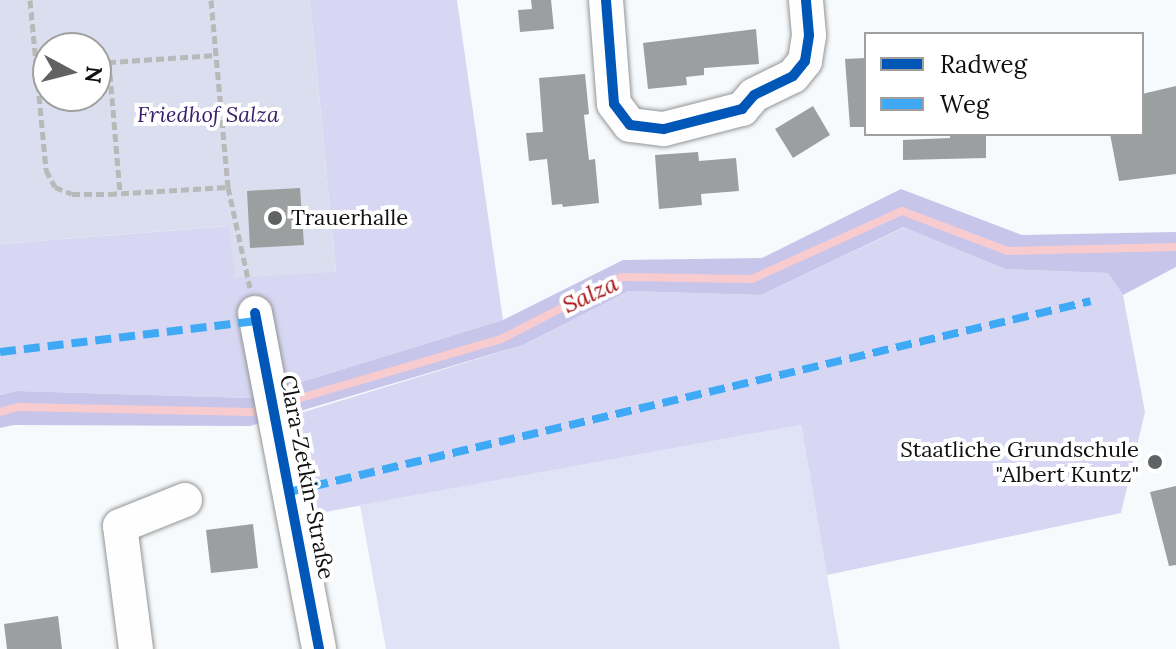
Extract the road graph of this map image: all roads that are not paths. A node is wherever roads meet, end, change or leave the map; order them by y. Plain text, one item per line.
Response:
1 (606, 0) edge
2 (806, 0) edge
3 (255, 313) road end
4 (185, 500) dead end
5 (136, 649) edge
6 (319, 649) edge

1 - 2 street
3 - 6 street, Clara-Zetkin-Straße
4 - 5 street

